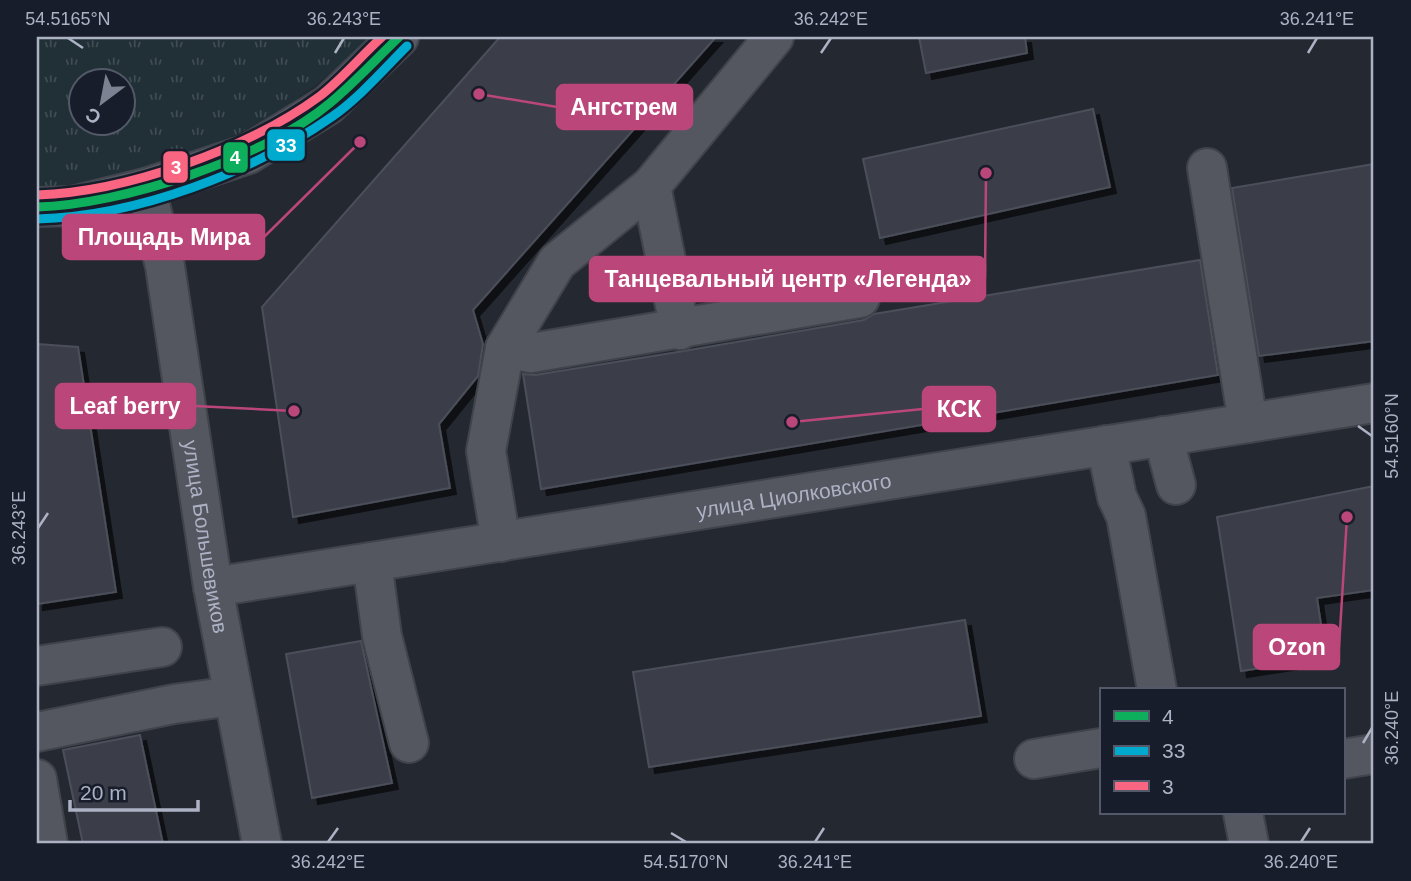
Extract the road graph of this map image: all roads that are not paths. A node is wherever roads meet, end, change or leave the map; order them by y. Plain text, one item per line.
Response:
1 (399, 37) edge
2 (774, 37) edge
3 (1207, 168) dead end
4 (650, 186) junction
5 (146, 188) junction
6 (37, 207) edge
7 (860, 298) dead end
8 (680, 330) junction
9 (505, 348) junction
10 (1374, 403) edge
11 (1248, 423) junction
12 (1163, 436) junction
13 (1106, 444) junction
14 (1176, 485) dead end
15 (500, 542) junction
16 (372, 562) junction
17 (213, 587) junction
18 (162, 647) dead end
19 (37, 666) edge
20 (1157, 688) edge
21 (233, 696) junction
22 (37, 732) edge
23 (409, 743) dead end
24 (1100, 748) edge
25 (1374, 754) edge
26 (1034, 759) dead end
27 (1344, 759) edge
28 (37, 779) edge
29 (1243, 814) edge
30 (44, 834) edge
31 (262, 844) edge
32 (1249, 844) edge

1 - 5 main road
2 - 4 street
3 - 11 street
4 - 8 street
4 - 9 street
5 - 6 main road
5 - 17 street, улица Большевиков
7 - 8 street
8 - 9 street
9 - 15 street
10 - 11 street, улица Циолковского
11 - 12 street, улица Циолковского
12 - 13 street, улица Циолковского
12 - 14 street
13 - 15 street, улица Циолковского
13 - 20 street
15 - 16 street, улица Циолковского
16 - 17 street, улица Циолковского
16 - 23 street
17 - 21 street, улица Большевиков
18 - 19 street
21 - 22 street
21 - 31 street, улица Большевиков
24 - 26 street
25 - 27 street
28 - 30 street
29 - 32 street

